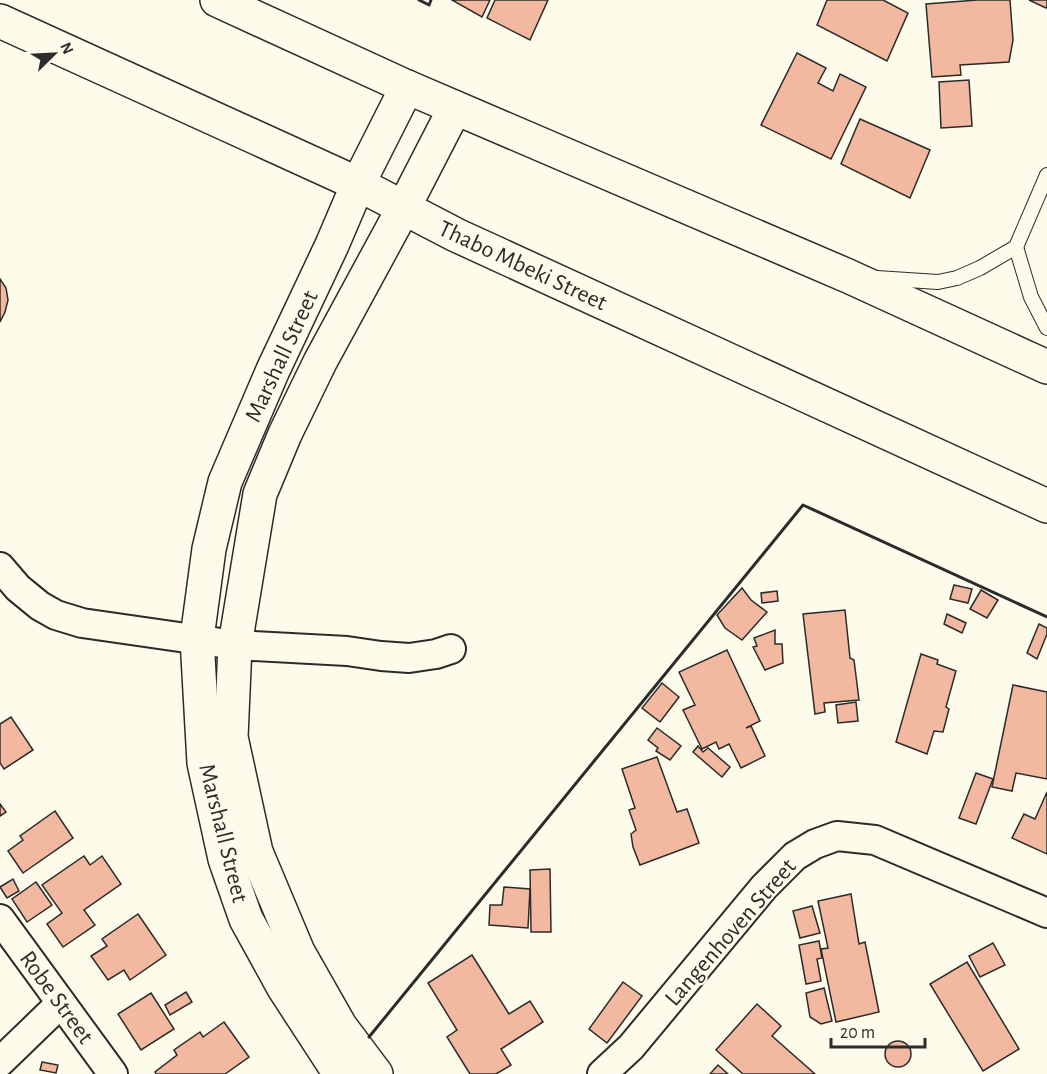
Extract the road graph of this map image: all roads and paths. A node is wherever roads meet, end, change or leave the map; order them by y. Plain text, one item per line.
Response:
1 (217, 0) edge
2 (0, 21) edge
3 (406, 87) junction
4 (455, 108) junction
5 (1047, 175) edge
6 (358, 184) junction
7 (403, 209) junction
8 (1016, 247) junction
9 (848, 276) junction
10 (1047, 328) edge
11 (1047, 367) edge
12 (1047, 506) edge
13 (0, 567) edge
14 (197, 638) junction
15 (235, 645) junction
16 (452, 649) dead end
17 (1047, 913) edge
18 (0, 919) edge
19 (61, 1003) junction
20 (0, 1062) edge
21 (113, 1074) edge
22 (340, 1074) edge
23 (376, 1074) edge
24 (603, 1074) edge

1 - 3 street
2 - 6 street, Thabo Mbeki Street
3 - 4 street
3 - 6 street, Marshall Street
4 - 7 street, Marshall Street
4 - 9 street
5 - 8 lane
6 - 7 street, Thabo Mbeki Street
6 - 14 street, Marshall Street
7 - 12 street, Thabo Mbeki Street
7 - 15 street, Marshall Street
8 - 9 lane
8 - 10 lane
9 - 11 street
13 - 14 street
14 - 15 street
14 - 22 street, Marshall Street
15 - 16 street
15 - 23 street, Marshall Street
17 - 24 street, Langenhoven Street
18 - 19 street, Robe Street
19 - 20 street
19 - 21 street, Robe Street

